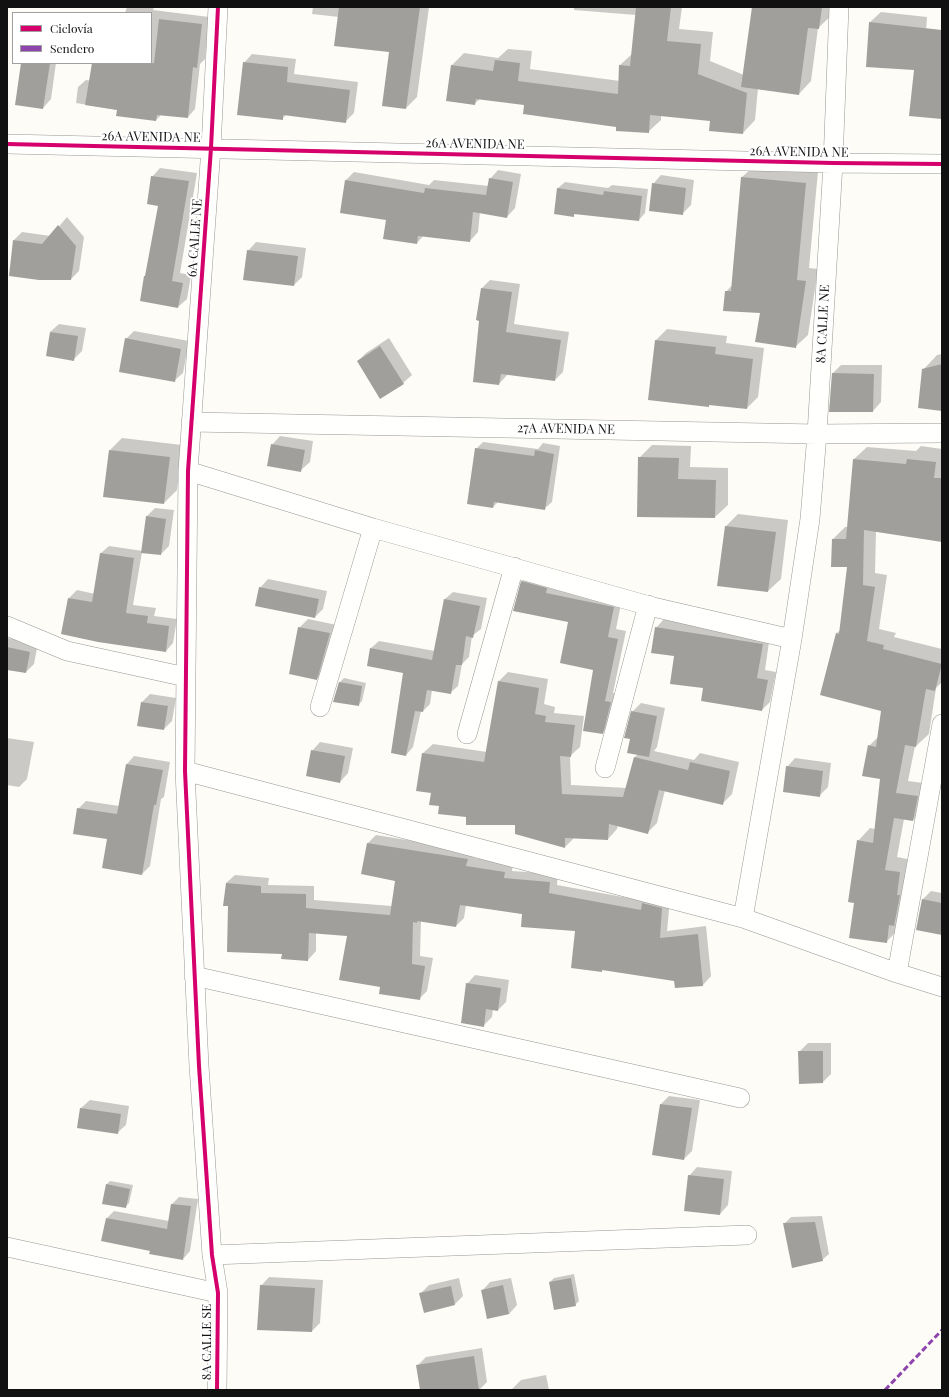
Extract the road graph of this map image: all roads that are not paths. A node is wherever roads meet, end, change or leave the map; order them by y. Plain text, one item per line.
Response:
1 (218, 7) edge
2 (839, 7) edge
3 (7, 144) edge
4 (212, 148) junction
5 (833, 163) junction
6 (942, 164) edge
7 (191, 422) junction
8 (942, 433) edge
9 (817, 434) junction
10 (188, 471) junction
11 (373, 528) junction
12 (514, 567) junction
13 (648, 605) junction
14 (7, 626) edge
15 (792, 639) junction
16 (186, 677) junction
17 (320, 707) dead end
18 (942, 724) edge
19 (467, 734) dead end
20 (605, 768) dead end
21 (186, 771) junction
22 (743, 918) junction
23 (897, 973) junction
24 (194, 976) junction
25 (942, 987) edge
26 (740, 1098) dead end
27 (747, 1235) dead end
28 (7, 1246) edge
29 (212, 1255) junction
30 (218, 1293) junction
31 (217, 1390) edge

1 - 4 street, 6A CALLE NE
2 - 5 street, 8A CALLE NE
3 - 4 street, 26A AVENIDA NE
4 - 5 street, 26A AVENIDA NE
4 - 7 street, 6A CALLE NE
5 - 6 street, 26A AVENIDA NE
5 - 9 street, 8A CALLE NE
7 - 9 street, 27A AVENIDA NE
7 - 10 street, 6A CALLE NE
8 - 9 street, 27A AVENIDA NE
9 - 15 street, 8A CALLE NE
10 - 11 street
10 - 16 street, 6A CALLE NE
11 - 12 street
11 - 17 street
12 - 13 street
12 - 19 street
13 - 15 street
13 - 20 street
14 - 16 street
15 - 22 street, 8A CALLE NE
16 - 21 street, 6A CALLE NE
18 - 23 street
21 - 22 street
21 - 24 street, 6A CALLE NE
22 - 23 street
23 - 25 street
24 - 26 street
24 - 29 street, 8A CALLE SE
27 - 29 street
28 - 30 street
29 - 30 street, 8A CALLE SE
30 - 31 street, 8A CALLE SE

